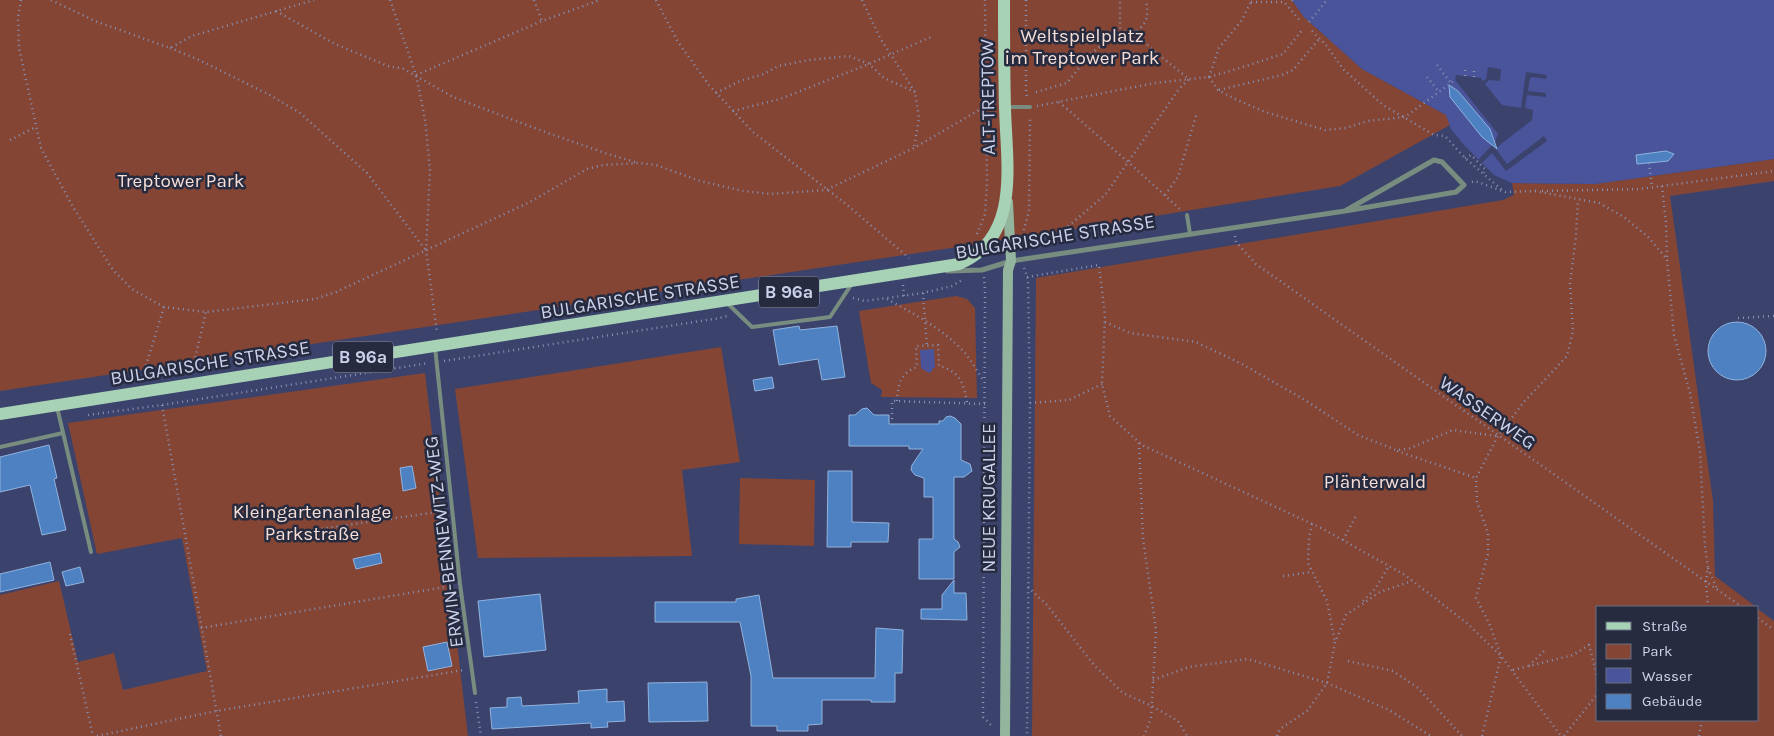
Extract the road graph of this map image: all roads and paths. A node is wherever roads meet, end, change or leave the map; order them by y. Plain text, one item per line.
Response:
1 (21, 0) edge
2 (51, 0) edge
3 (303, 0) edge
4 (314, 0) edge
5 (390, 0) edge
6 (534, 0) edge
7 (600, 0) edge
8 (656, 0) edge
9 (862, 0) edge
10 (985, 0) edge
11 (1004, 0) edge
12 (1026, 0) edge
13 (1120, 0) edge
14 (1146, 0) edge
15 (1292, 0) edge
16 (1327, 0) edge
17 (1251, 1) edge
18 (300, 4) junction
19 (1294, 4) dead end
20 (276, 11) junction
21 (542, 21) junction
22 (1301, 22) dead end
23 (1309, 22) dead end
24 (1303, 29) dead end
25 (1312, 30) dead end
26 (1120, 32) junction
27 (1137, 32) junction
28 (931, 37) dead end
29 (1320, 38) junction
30 (170, 48) junction
31 (890, 54) junction
32 (869, 64) junction
33 (1437, 65) dead end
34 (1465, 70) dead end
35 (1474, 70) dead end
36 (416, 75) junction
37 (1464, 76) dead end
38 (1209, 77) junction
39 (1427, 77) dead end
40 (1474, 77) dead end
41 (1189, 79) junction
42 (1454, 80) dead end
43 (1451, 82) junction
44 (1218, 90) junction
45 (1026, 91) dead end
46 (915, 92) junction
47 (1036, 92) dead end
48 (1439, 92) junction
49 (716, 93) junction
50 (1059, 102) junction
51 (986, 106) junction
52 (1005, 107) junction
53 (1030, 107) junction
54 (733, 111) junction
55 (1197, 112) dead end
56 (1405, 117) junction
57 (36, 127) junction
58 (10, 140) dead end
59 (914, 148) junction
60 (1465, 158) junction
61 (1127, 161) junction
62 (639, 163) junction
63 (1649, 163) dead end
64 (1774, 171) edge
65 (1484, 174) junction
66 (1464, 185) junction
67 (1662, 186) junction
68 (1652, 187) junction
69 (826, 190) junction
70 (1535, 191) junction
71 (1505, 192) junction
72 (1008, 193) junction
73 (1165, 195) junction
74 (1578, 200) junction
75 (1345, 211) junction
76 (1186, 215) joint
77 (1233, 228) junction
78 (977, 232) dead end
79 (1023, 233) dead end
80 (1190, 234) junction
81 (1065, 235) dead end
82 (426, 250) junction
83 (1667, 259) junction
84 (1011, 261) junction
85 (1024, 266) dead end
86 (932, 270) junction
87 (911, 273) junction
88 (984, 276) dead end
89 (1027, 277) junction
90 (966, 278) dead end
91 (853, 282) junction
92 (903, 285) dead end
93 (923, 293) junction
94 (843, 296) junction
95 (904, 296) junction
96 (886, 299) junction
97 (726, 302) junction
98 (164, 307) junction
99 (206, 312) junction
100 (737, 312) junction
101 (1774, 316) edge
102 (1738, 318) dead end
103 (926, 321) junction
104 (1105, 322) junction
105 (434, 346) junction
106 (927, 346) junction
107 (436, 362) junction
108 (193, 367) dead end
109 (143, 375) dead end
110 (985, 382) junction
111 (1102, 384) junction
112 (897, 401) junction
113 (966, 403) junction
114 (1030, 403) junction
115 (57, 404) junction
116 (985, 404) junction
117 (162, 405) junction
118 (0, 414) edge
119 (85, 415) dead end
120 (892, 419) dead end
121 (64, 433) junction
122 (1498, 436) junction
123 (1139, 443) junction
124 (0, 447) edge
125 (1396, 450) junction
126 (1476, 478) junction
127 (452, 510) junction
128 (1356, 516) dead end
129 (1312, 524) junction
130 (292, 533) dead end
131 (1342, 540) junction
132 (91, 552) dead end
133 (1389, 566) junction
134 (1708, 568) junction
135 (1312, 572) junction
136 (1282, 576) dead end
137 (1412, 581) junction
138 (1706, 582) junction
139 (460, 584) junction
140 (1028, 587) junction
141 (1717, 590) junction
142 (1360, 604) junction
143 (1708, 606) edge
144 (1741, 606) edge
145 (1759, 619) edge
146 (201, 628) junction
147 (1774, 630) edge
148 (70, 634) dead end
149 (1336, 643) junction
150 (1544, 651) dead end
151 (1501, 656) junction
152 (1348, 660) dead end
153 (1528, 667) junction
154 (471, 668) junction
155 (1596, 668) edge
156 (1512, 670) junction
157 (1153, 680) junction
158 (1327, 683) junction
159 (475, 693) joint
160 (1596, 696) edge
161 (1152, 706) junction
162 (216, 711) junction
163 (1702, 721) edge
164 (994, 728) dead end
165 (93, 736) edge
166 (97, 736) edge
167 (221, 736) edge
168 (481, 736) edge
169 (1005, 736) edge
170 (1027, 736) edge
171 (1144, 736) edge
172 (1188, 736) edge
173 (1278, 736) edge
174 (1431, 736) edge
175 (1462, 736) edge
176 (1482, 736) edge
177 (1563, 736) edge
178 (1699, 736) edge

1 - 57 path
2 - 30 path
3 - 18 path
4 - 18 path
5 - 36 path
6 - 21 path
7 - 21 path
8 - 49 path
9 - 31 path
10 - 51 path
11 - 52 main road, ALT-TREPTOW / B 96a
12 - 45 path
13 - 26 path
14 - 27 path
15 - 19 path
16 - 23 path
17 - 22 path
17 - 38 path
18 - 20 path
20 - 30 path
20 - 36 path
21 - 36 path
24 - 38 path
25 - 29 path
26 - 27 path
26 - 47 path
27 - 41 path
28 - 31 path
29 - 44 path
29 - 56 path
30 - 82 path
31 - 32 path
31 - 46 path
32 - 46 path
32 - 49 path
32 - 54 path
33 - 43 path
34 - 37 path
35 - 40 path
36 - 62 path
36 - 82 path
38 - 41 path
38 - 44 path
39 - 48 path
41 - 50 path
41 - 61 path
42 - 43 path
43 - 48 path
44 - 56 path
46 - 59 path
48 - 56 path
49 - 54 path
50 - 53 path
50 - 61 path
51 - 52 path
51 - 59 path
51 - 78 path
52 - 53 lane
52 - 72 main road, ALT-TREPTOW / B 96a
53 - 79 path
54 - 69 path
55 - 73 path
56 - 60 path
57 - 58 path
57 - 98 path
59 - 69 path
60 - 65 path
60 - 65 path
61 - 73 path
61 - 81 path
62 - 69 path
62 - 82 path
63 - 68 path
64 - 67 path
65 - 71 path
66 - 71 path
66 - 75 street, BULGARISCHE STRASSE
66 - 75 street, BULGARISCHE STRASSE
67 - 68 path
67 - 83 path
68 - 70 path
69 - 87 path
70 - 71 path
70 - 74 path
72 - 84 street, ALT-TREPTOW
72 - 86 main road, ALT-TREPTOW / B 96a
73 - 76 path
74 - 83 path
74 - 122 path
75 - 77 street, BULGARISCHE STRASSE
76 - 80 lane
77 - 80 street, BULGARISCHE STRASSE
77 - 122 path, WASSERWEG
80 - 84 street, BULGARISCHE STRASSE
82 - 99 path
82 - 105 path
83 - 134 path
84 - 86 street, BULGARISCHE STRASSE
84 - 169 street, NEUE KRUGALLEE
85 - 89 path
86 - 87 main road, BULGARISCHE STRASSE / B 96a
87 - 91 main road, BULGARISCHE STRASSE / B 96a
88 - 110 path
89 - 104 path
89 - 114 path
90 - 93 path
91 - 94 lane
91 - 97 main road, BULGARISCHE STRASSE / B 96a
92 - 95 path
93 - 95 path
93 - 103 path
94 - 96 path
94 - 100 lane
95 - 96 path
96 - 103 path
97 - 100 lane
97 - 105 main road, BULGARISCHE STRASSE / B 96a
98 - 99 path
98 - 109 path
99 - 108 path
100 - 107 path
101 - 102 path
103 - 106 path
103 - 110 path
104 - 111 path
104 - 125 path
105 - 107 lane, ERWIN-BENNEWITZ-WEG
105 - 115 main road, BULGARISCHE STRASSE / B 96a
106 - 112 path
106 - 113 path
107 - 117 path
107 - 127 lane, ERWIN-BENNEWITZ-WEG
110 - 116 path
111 - 114 path
111 - 123 path
112 - 113 path
112 - 120 path
113 - 116 path
114 - 140 path
115 - 118 main road, BULGARISCHE STRASSE / B 96a
115 - 121 lane
116 - 164 path
117 - 119 path
117 - 146 path
121 - 124 lane
121 - 132 lane
122 - 125 path
122 - 126 path
122 - 138 path, WASSERWEG
123 - 129 path
123 - 157 path
125 - 126 path
126 - 151 path
127 - 130 path
127 - 139 lane, ERWIN-BENNEWITZ-WEG
128 - 131 path
129 - 131 path
129 - 135 path
131 - 133 path
133 - 137 path
133 - 142 path
134 - 138 path
134 - 141 path
135 - 136 path
135 - 149 path
137 - 142 path
137 - 151 path
138 - 141 path, WASSERWEG
138 - 143 path
139 - 146 path
139 - 154 lane, ERWIN-BENNEWITZ-WEG
140 - 161 path
140 - 170 path
141 - 144 path, WASSERWEG
142 - 149 path
145 - 147 path
146 - 162 path
148 - 165 path
149 - 158 path
150 - 153 path
151 - 156 path
151 - 176 path
152 - 175 path
153 - 155 path
153 - 156 path
154 - 159 lane, ERWIN-BENNEWITZ-WEG
154 - 162 path
156 - 177 path
157 - 158 path
157 - 161 path
158 - 173 path
158 - 174 path
159 - 168 path
160 - 177 path
161 - 171 path
161 - 172 path
162 - 166 path
162 - 167 path
163 - 178 path

